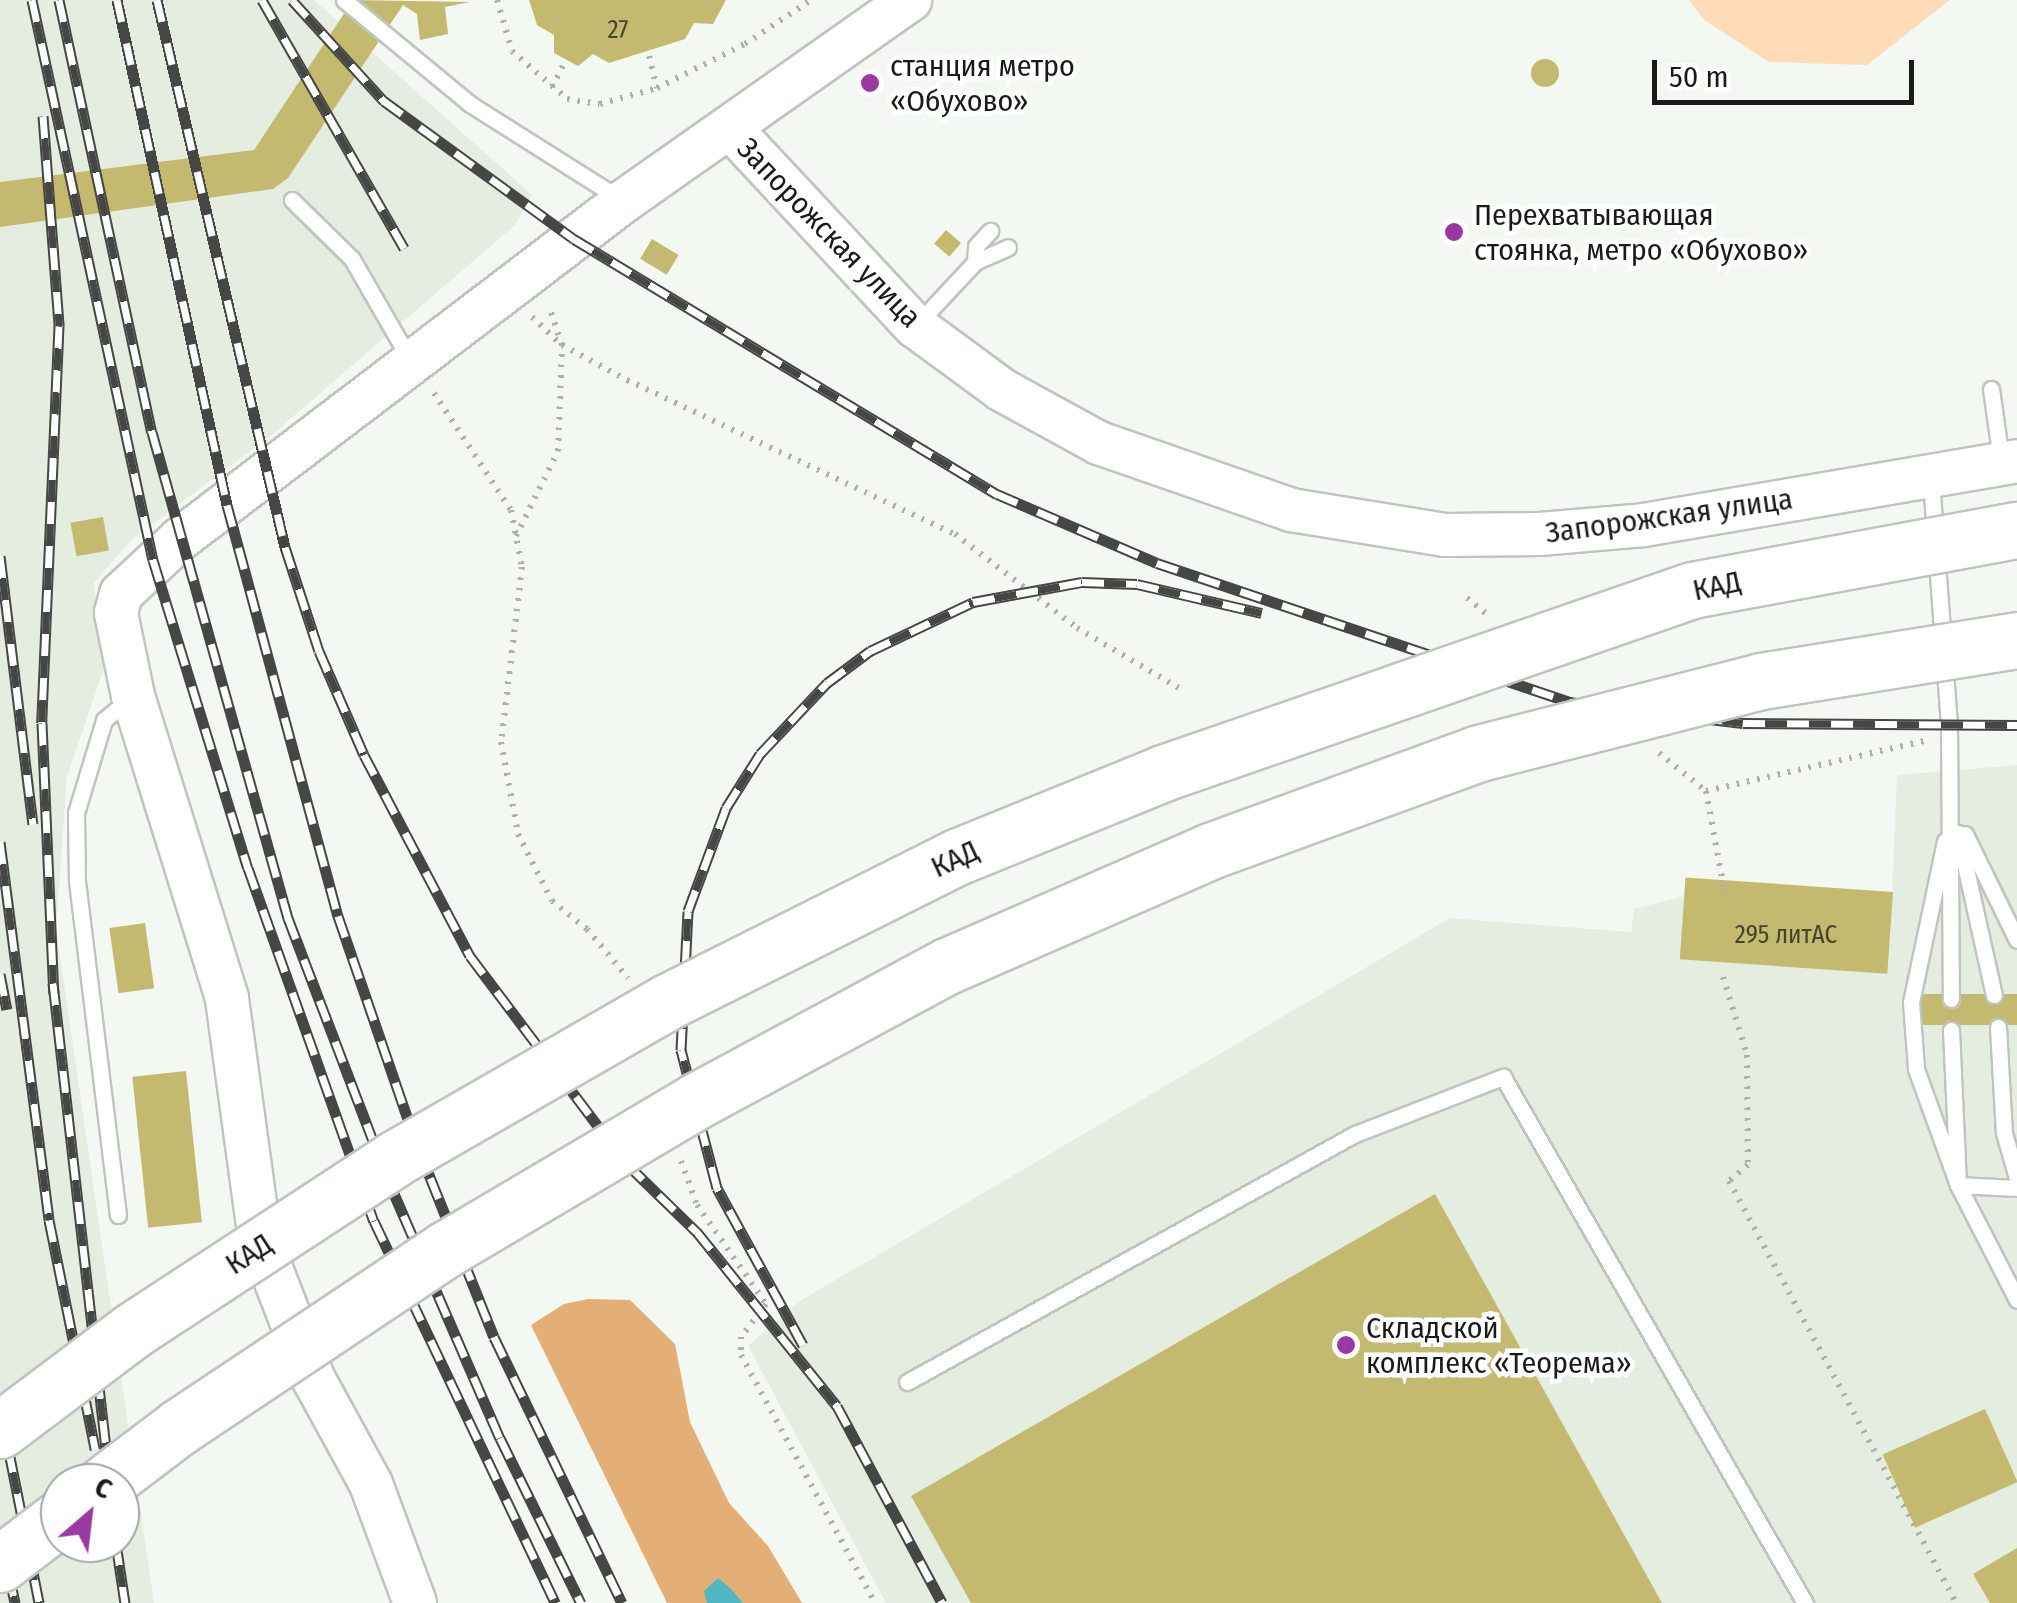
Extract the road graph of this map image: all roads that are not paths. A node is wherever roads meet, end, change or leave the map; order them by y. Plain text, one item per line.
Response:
1 (344, 0) edge
2 (910, 0) edge
3 (731, 129) junction
4 (292, 200) dead end
5 (624, 201) junction
6 (990, 231) dead end
7 (1008, 247) dead end
8 (975, 262) junction
9 (915, 326) junction
10 (412, 364) junction
11 (1991, 389) dead end
12 (2009, 463) edge
13 (1930, 476) junction
14 (2017, 530) edge
15 (2017, 640) edge
16 (132, 696) junction
17 (1952, 808) junction
18 (2017, 940) edge
19 (1994, 996) dead end
20 (1950, 999) dead end
21 (1998, 1026) dead end
22 (1951, 1030) dead end
23 (2017, 1178) edge
24 (1958, 1186) junction
25 (2017, 1188) edge
26 (118, 1215) dead end
27 (2017, 1300) edge
28 (907, 1382) dead end
29 (0, 1430) edge
30 (131, 1463) edge
31 (40, 1533) edge
32 (0, 1564) edge
33 (415, 1603) edge
34 (1806, 1603) edge

1 - 5 lane
2 - 3 street
3 - 5 street
3 - 9 street, Запорожская улица
4 - 10 lane
5 - 10 street
6 - 8 lane
7 - 8 lane
8 - 9 lane
9 - 13 street, Запорожская улица
10 - 16 street
11 - 12 lane
12 - 13 street, Запорожская улица
13 - 17 lane
14 - 29 highway, КАД, bridge
15 - 30 highway, bridge
16 - 26 lane
16 - 33 street
17 - 18 lane
17 - 19 lane
17 - 20 lane
17 - 24 lane
21 - 23 lane
22 - 24 lane
24 - 25 lane
24 - 27 lane
28 - 34 lane
31 - 32 highway, bridge

